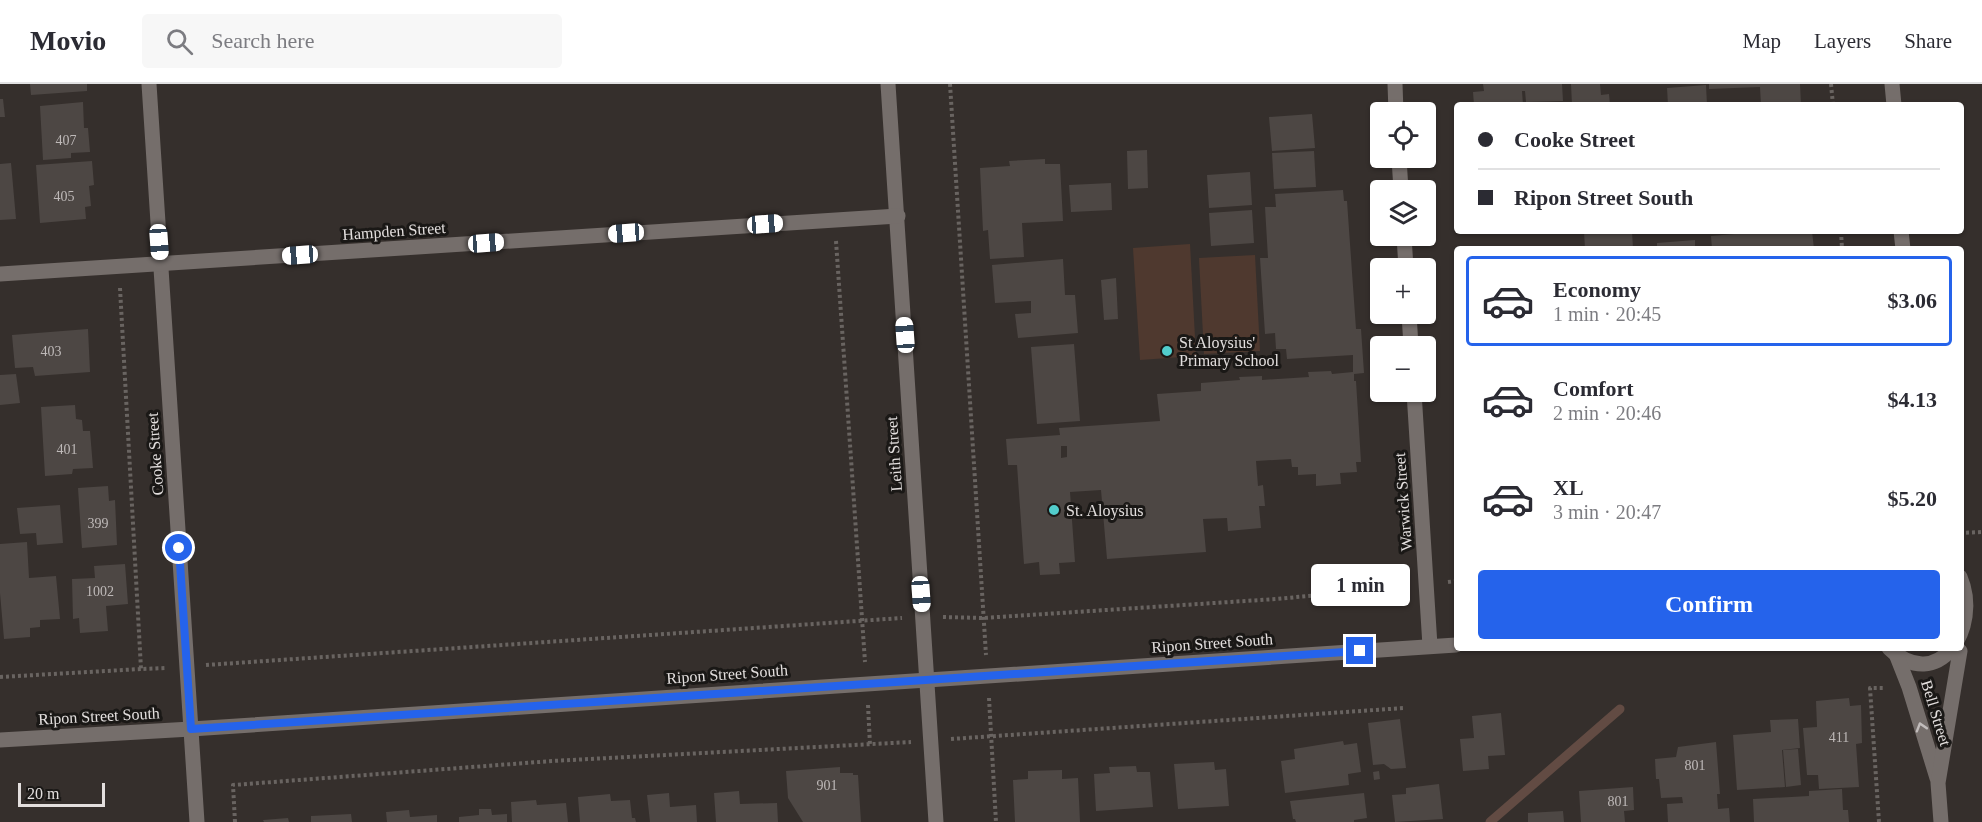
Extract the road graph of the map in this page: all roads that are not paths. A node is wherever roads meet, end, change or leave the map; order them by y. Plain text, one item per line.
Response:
1 (149, 84) edge
2 (888, 84) edge
3 (1395, 84) edge
4 (1892, 84) edge
5 (1396, 102) edge
6 (1894, 102) edge
7 (898, 216) junction
8 (160, 264) junction
9 (0, 274) edge
10 (1415, 402) edge
11 (1964, 578) edge
12 (1964, 581) edge
13 (1981, 583) edge
14 (1454, 645) edge
15 (1430, 646) junction
16 (1965, 647) joint
17 (1891, 651) edge
18 (1893, 651) edge
19 (1960, 651) edge
20 (927, 680) junction
21 (191, 729) junction
22 (0, 740) edge
23 (1938, 783) junction
24 (197, 822) edge
25 (936, 822) edge
26 (1941, 822) edge

1 - 8 street, Cooke Street
2 - 7 street, Leith Street
3 - 5 street
4 - 6 street
7 - 8 street, Hampden Street
7 - 20 street, Leith Street
8 - 9 street, Hampden Street
8 - 21 street, Cooke Street
10 - 15 street, Warwick Street
11 - 13 street
12 - 16 street, Bell Street
14 - 15 street, Ripon Street South
15 - 20 street, Ripon Street South
16 - 23 street, Bell Street
23 -> 17 street, Bell Street
18 - 19 street
20 - 21 street, Ripon Street South
20 - 25 street, Leith Street
21 - 22 street, Ripon Street South
21 - 24 street, Cooke Street
23 - 26 street, Bell Street

